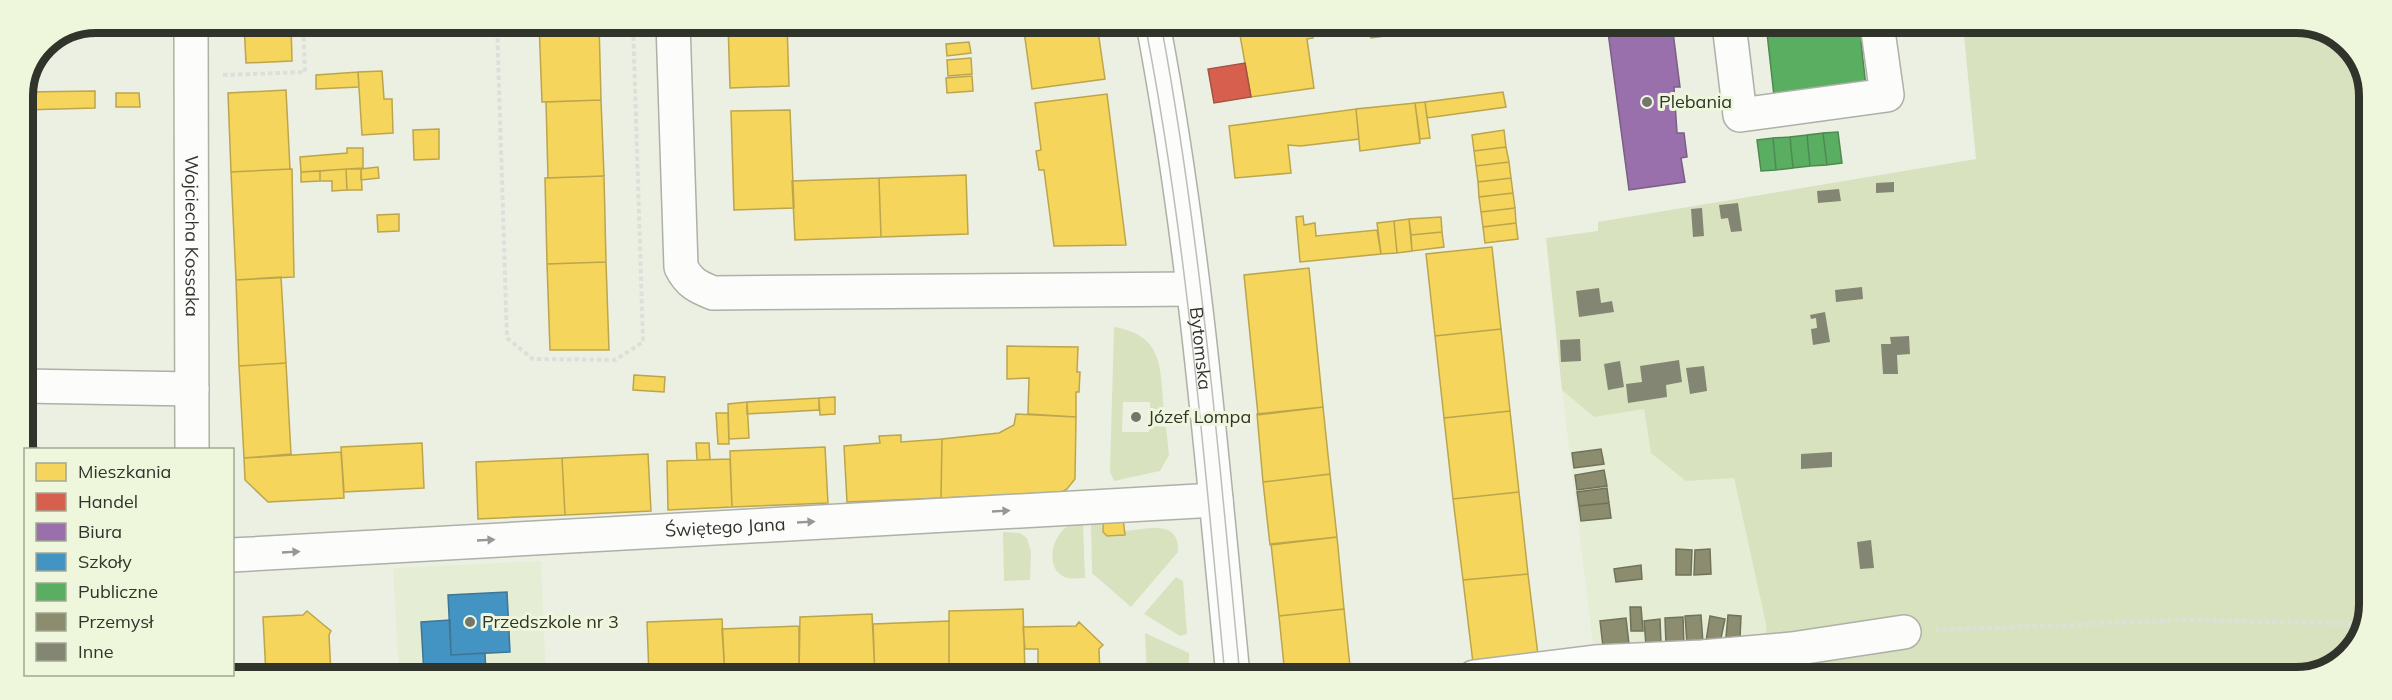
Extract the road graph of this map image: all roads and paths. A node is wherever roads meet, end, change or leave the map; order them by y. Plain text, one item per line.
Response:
1 (191, 33) edge
2 (303, 33) edge
3 (497, 33) edge
4 (633, 33) edge
5 (673, 33) edge
6 (1155, 33) edge
7 (1730, 33) edge
8 (1879, 33) edge
9 (216, 75) dead end
10 (1193, 289) junction
11 (33, 386) edge
12 (192, 388) junction
13 (192, 448) edge
14 (1216, 500) junction
15 (234, 555) edge
16 (2356, 624) edge
17 (1904, 632) joint
18 (1232, 667) edge
19 (1554, 667) edge

1 - 12 street, Wojciecha Kossaka
2 - 9 path
3 - 4 path
5 - 10 street
6 - 10 street, Bytomska
7 - 8 street
10 - 14 street, Bytomska
11 - 12 street
12 - 13 street, Wojciecha Kossaka
15 -> 14 street, Świętego Jana
14 - 18 street, Bytomska
16 - 17 path
17 - 19 street

